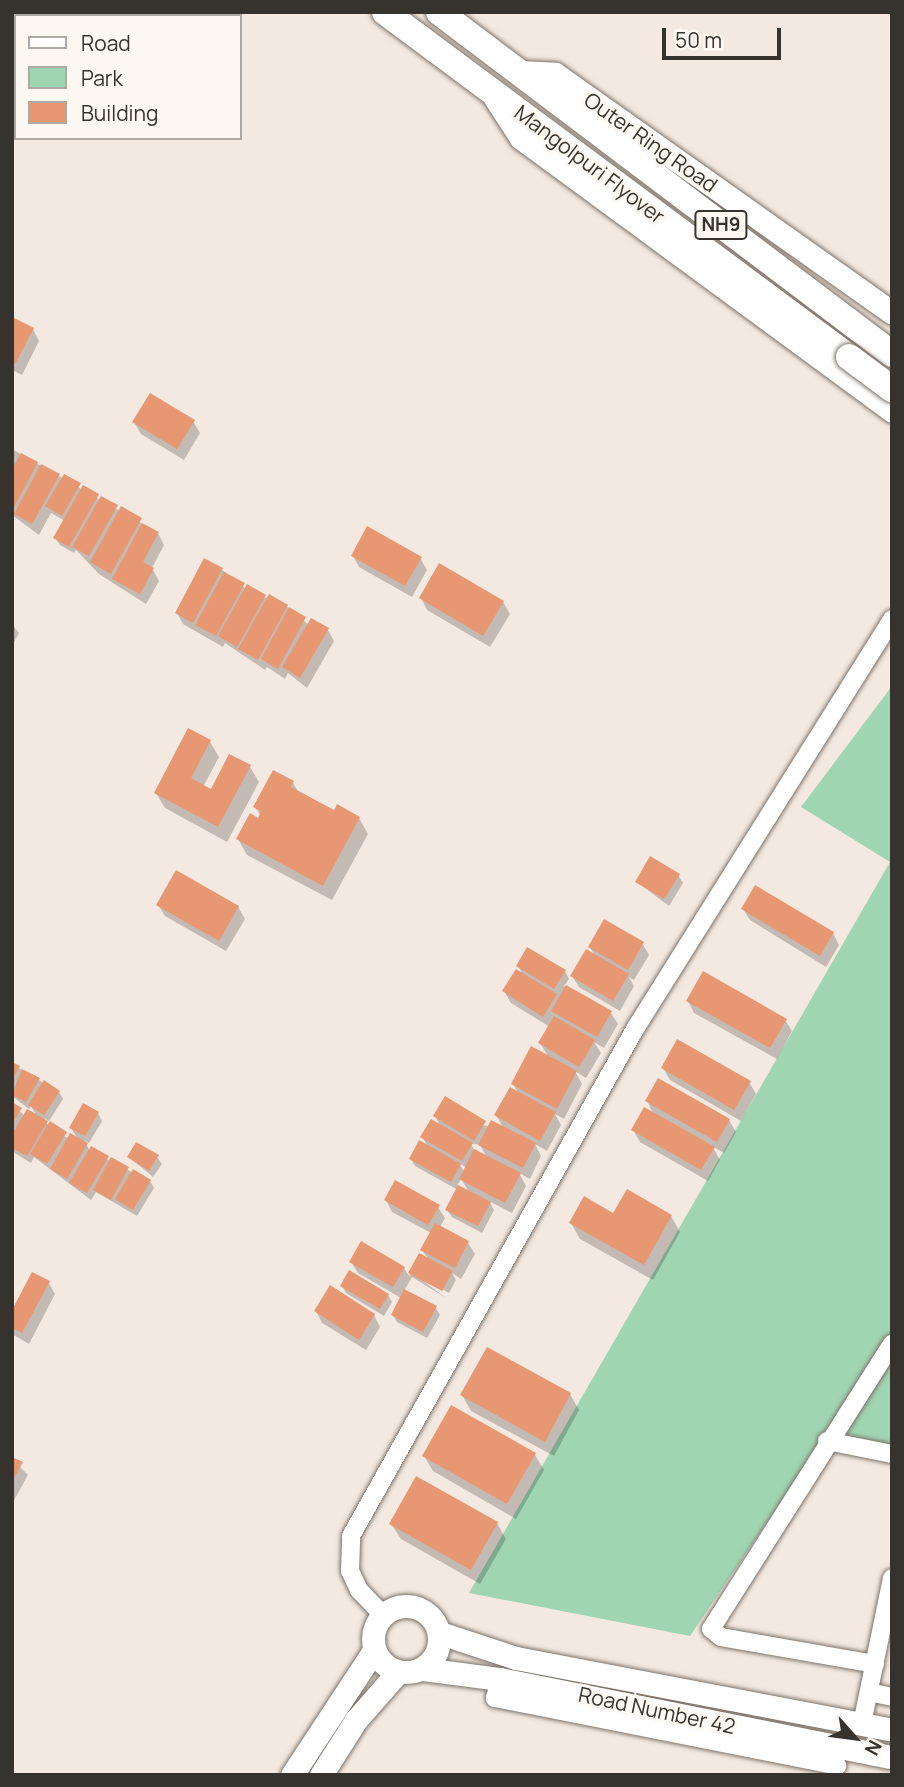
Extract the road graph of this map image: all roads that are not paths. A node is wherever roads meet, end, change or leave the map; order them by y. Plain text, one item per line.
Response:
1 (385, 12) edge
2 (439, 12) edge
3 (520, 72) junction
4 (490, 90) junction
5 (865, 293) junction
6 (892, 300) edge
7 (892, 313) edge
8 (879, 333) edge
9 (892, 356) edge
10 (843, 375) junction
11 (892, 389) edge
12 (892, 411) edge
13 (892, 619) edge
14 (892, 1343) edge
15 (827, 1441) junction
16 (892, 1454) edge
17 (892, 1578) edge
18 (383, 1615) junction
19 (440, 1633) junction
20 (374, 1650) junction
21 (875, 1664) junction
22 (423, 1669) junction
23 (398, 1672) junction
24 (869, 1692) junction
25 (892, 1696) edge
26 (862, 1724) junction
27 (892, 1730) edge
28 (892, 1757) edge
29 (838, 1763) edge
30 (292, 1775) edge
31 (321, 1775) edge

1 - 4 highway
2 - 3 highway, NH9
3 - 5 main road, Outer Ring Road
3 - 8 highway, Mangolpuri Flyover / NH9
4 - 10 main road
4 - 11 highway, Mangolpuri Flyover, bridge
5 - 6 street
5 - 7 main road, Outer Ring Road
5 - 8 main road
8 - 9 highway, Mangolpuri Flyover
9 - 10 main road
10 - 12 main road
13 - 18 street
14 - 15 street
15 - 16 street
15 - 21 street
17 - 21 street
18 - 19 main road
18 - 20 main road
19 - 22 main road
19 - 26 main road, Road Number 42
20 - 23 main road
20 - 30 main road
21 - 24 street
22 - 23 main road
22 - 29 main road, Road Number 42
23 - 31 main road
24 - 25 street
24 - 26 street
26 - 27 main road, Road Number 42
28 - 29 main road, Road Number 42

